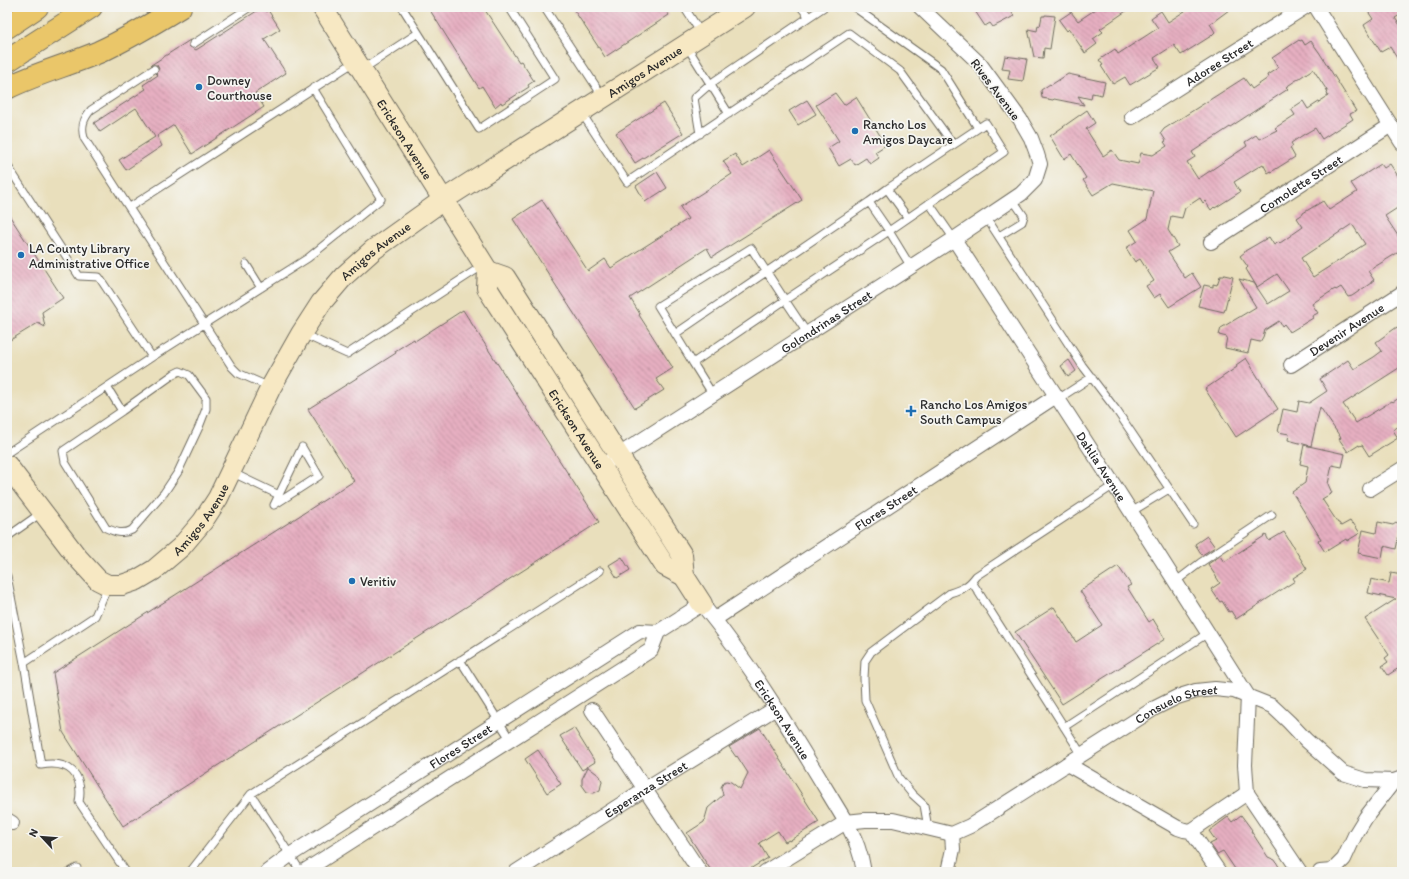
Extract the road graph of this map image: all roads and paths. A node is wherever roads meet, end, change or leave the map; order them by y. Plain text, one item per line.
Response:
1 (37, 7) edge
2 (91, 7) edge
3 (180, 7) edge
4 (250, 7) edge
5 (322, 7) edge
6 (402, 7) edge
7 (509, 7) edge
8 (544, 7) edge
9 (684, 7) edge
10 (801, 7) edge
11 (824, 7) edge
12 (854, 7) edge
13 (920, 7) edge
14 (1305, 7) edge
15 (1316, 7) edge
16 (735, 12) edge
17 (809, 17) junction
18 (7, 27) edge
19 (418, 33) junction
20 (694, 40) junction
21 (193, 44) dead end
22 (7, 62) edge
23 (359, 66) junction
24 (154, 69) dead end
25 (710, 84) junction
26 (7, 88) edge
27 (313, 88) junction
28 (604, 98) junction
29 (581, 112) junction
30 (729, 114) junction
31 (1132, 117) dead end
32 (1391, 125) junction
33 (978, 128) junction
34 (700, 134) junction
35 (1402, 143) edge
36 (953, 144) junction
37 (1040, 164) joint
38 (7, 165) edge
39 (887, 189) junction
40 (443, 200) junction
41 (1012, 200) junction
42 (869, 202) junction
43 (929, 203) junction
44 (130, 207) junction
45 (986, 217) junction
46 (908, 218) junction
47 (888, 231) junction
48 (999, 236) junction
49 (954, 239) junction
50 (1211, 242) dead end
51 (246, 264) dead end
52 (911, 267) junction
53 (486, 268) junction
54 (766, 271) junction
55 (261, 288) junction
56 (1402, 293) edge
57 (785, 300) junction
58 (205, 323) junction
59 (301, 334) junction
60 (675, 334) junction
61 (807, 334) junction
62 (152, 357) junction
63 (693, 363) junction
64 (1291, 365) dead end
65 (1092, 377) junction
66 (107, 387) junction
67 (271, 387) junction
68 (713, 395) junction
69 (1057, 397) junction
70 (122, 411) junction
71 (7, 452) edge
72 (619, 455) junction
73 (7, 465) edge
74 (601, 467) junction
75 (1402, 469) edge
76 (231, 472) junction
77 (1114, 485) junction
78 (1169, 489) junction
79 (1370, 490) dead end
80 (279, 495) junction
81 (43, 511) junction
82 (1131, 512) junction
83 (1272, 516) dead end
84 (1193, 524) dead end
85 (7, 537) edge
86 (600, 571) dead end
87 (7, 576) edge
88 (684, 576) junction
89 (972, 582) junction
90 (1175, 582) junction
91 (108, 585) junction
92 (702, 604) junction
93 (715, 619) junction
94 (658, 632) junction
95 (1208, 633) junction
96 (460, 660) junction
97 (24, 663) junction
98 (1248, 696) junction
99 (776, 708) junction
100 (592, 710) dead end
101 (498, 721) junction
102 (1064, 727) junction
103 (510, 740) junction
104 (1082, 755) junction
105 (1067, 764) junction
106 (1398, 780) edge
107 (645, 789) junction
108 (1247, 793) junction
109 (251, 794) junction
110 (846, 822) junction
111 (928, 828) junction
112 (1191, 831) junction
113 (952, 834) junction
114 (290, 855) junction
115 (77, 868) dead end
116 (70, 872) edge
117 (126, 872) edge
118 (190, 872) edge
119 (267, 872) edge
120 (302, 872) edge
121 (516, 872) edge
122 (700, 872) edge
123 (765, 872) edge
124 (864, 872) edge
125 (948, 872) edge
126 (1218, 872) edge
127 (1300, 872) edge
128 (1328, 872) edge

1 - 18 main road
2 - 22 main road
3 - 26 main road
4 - 21 lane
5 - 23 street, Erickson Avenue
6 - 19 lane
7 - 19 lane
8 - 28 lane
9 - 20 lane
10 - 17 lane
11 - 17 lane
12 - 33 lane
13 - 37 street, Rives Avenue
14 - 31 street, Adoree Street
15 - 32 street
16 - 20 street, Amigos Avenue
17 - 25 lane
19 - 23 lane
20 - 25 lane
20 - 28 street, Amigos Avenue
23 - 27 lane
23 - 40 street, Erickson Avenue
24 - 44 lane
25 - 30 lane
25 - 34 lane
27 - 44 lane
27 - 55 lane
28 - 29 street, Amigos Avenue
29 - 34 lane
29 - 40 street, Amigos Avenue
30 - 34 lane
30 - 36 lane
32 - 35 street
32 - 50 street, Comolette Street
33 - 36 lane
33 - 43 lane
36 - 39 lane
37 - 41 street, Golondrinas Street
38 - 62 lane
39 - 42 lane
39 - 46 lane
40 - 53 street, Erickson Avenue
40 - 59 street, Amigos Avenue
41 - 45 street, Golondrinas Street
41 - 48 lane
42 - 47 lane
42 - 54 lane
43 - 46 lane
43 - 49 lane
44 - 58 lane
45 - 48 lane
45 - 49 street, Golondrinas Street
46 - 47 lane
47 - 52 lane
47 - 57 lane
48 - 65 lane
49 - 52 street, Golondrinas Street
49 - 69 street, Dahlia Avenue
51 - 55 lane
52 - 61 street, Golondrinas Street
53 - 59 lane
53 - 72 street, Erickson Avenue
53 - 74 street, Erickson Avenue
54 - 57 lane
54 - 60 lane
54 - 60 lane
55 - 58 lane
56 - 64 street, Devenir Avenue
57 - 61 lane
57 - 63 lane
58 - 62 lane
58 - 67 lane
59 - 67 street, Amigos Avenue
60 - 63 lane
61 - 68 street, Golondrinas Street
62 - 66 lane
63 - 68 lane
65 - 69 lane
65 - 78 lane
66 - 70 lane
66 - 71 lane
67 - 76 street, Amigos Avenue
68 - 72 street, Golondrinas Street
69 - 77 street, Dahlia Avenue
69 - 93 street, Flores Street
70 - 70 lane
72 - 74 street, Golondrinas Street
72 - 88 street, Erickson Avenue
73 - 81 street
74 - 88 street, Erickson Avenue
75 - 79 street
76 - 80 lane
76 - 91 street, Amigos Avenue
77 - 82 street, Dahlia Avenue
77 - 89 lane
78 - 82 lane
78 - 84 lane
80 - 80 lane
81 - 85 lane
81 - 91 street
82 - 90 street, Dahlia Avenue
83 - 90 lane
86 - 96 lane
87 - 97 lane
88 - 92 street, Erickson Avenue
89 - 102 lane
89 - 111 lane
90 - 95 street, Dahlia Avenue
91 - 97 lane
92 - 93 street, Erickson Avenue
92 - 94 street
93 - 99 street, Erickson Avenue
94 - 101 street, Flores Street
94 - 103 street, Flores Street
95 - 98 street, Dahlia Avenue
95 - 102 lane
96 - 101 lane
96 - 109 lane
97 - 117 lane
98 - 104 street, Consuelo Street
98 - 106 street, Consuelo Street
98 - 108 street
99 - 107 street, Esperanza Street
99 - 110 street, Erickson Avenue
100 - 107 street
101 - 103 lane
101 - 114 street, Flores Street
102 - 104 lane
103 - 120 street, Flores Street
104 - 105 street, Consuelo Street
105 - 112 street
105 - 113 street, Consuelo Street
106 - 128 street
107 - 121 street, Esperanza Street
107 - 122 street
108 - 112 street
108 - 127 street
109 - 114 lane
109 - 118 lane
110 - 111 street
110 - 123 street
110 - 124 street, Erickson Avenue
111 - 113 street
112 - 126 street
113 - 125 street
114 - 119 street, Flores Street
114 - 120 lane
115 - 116 lane

